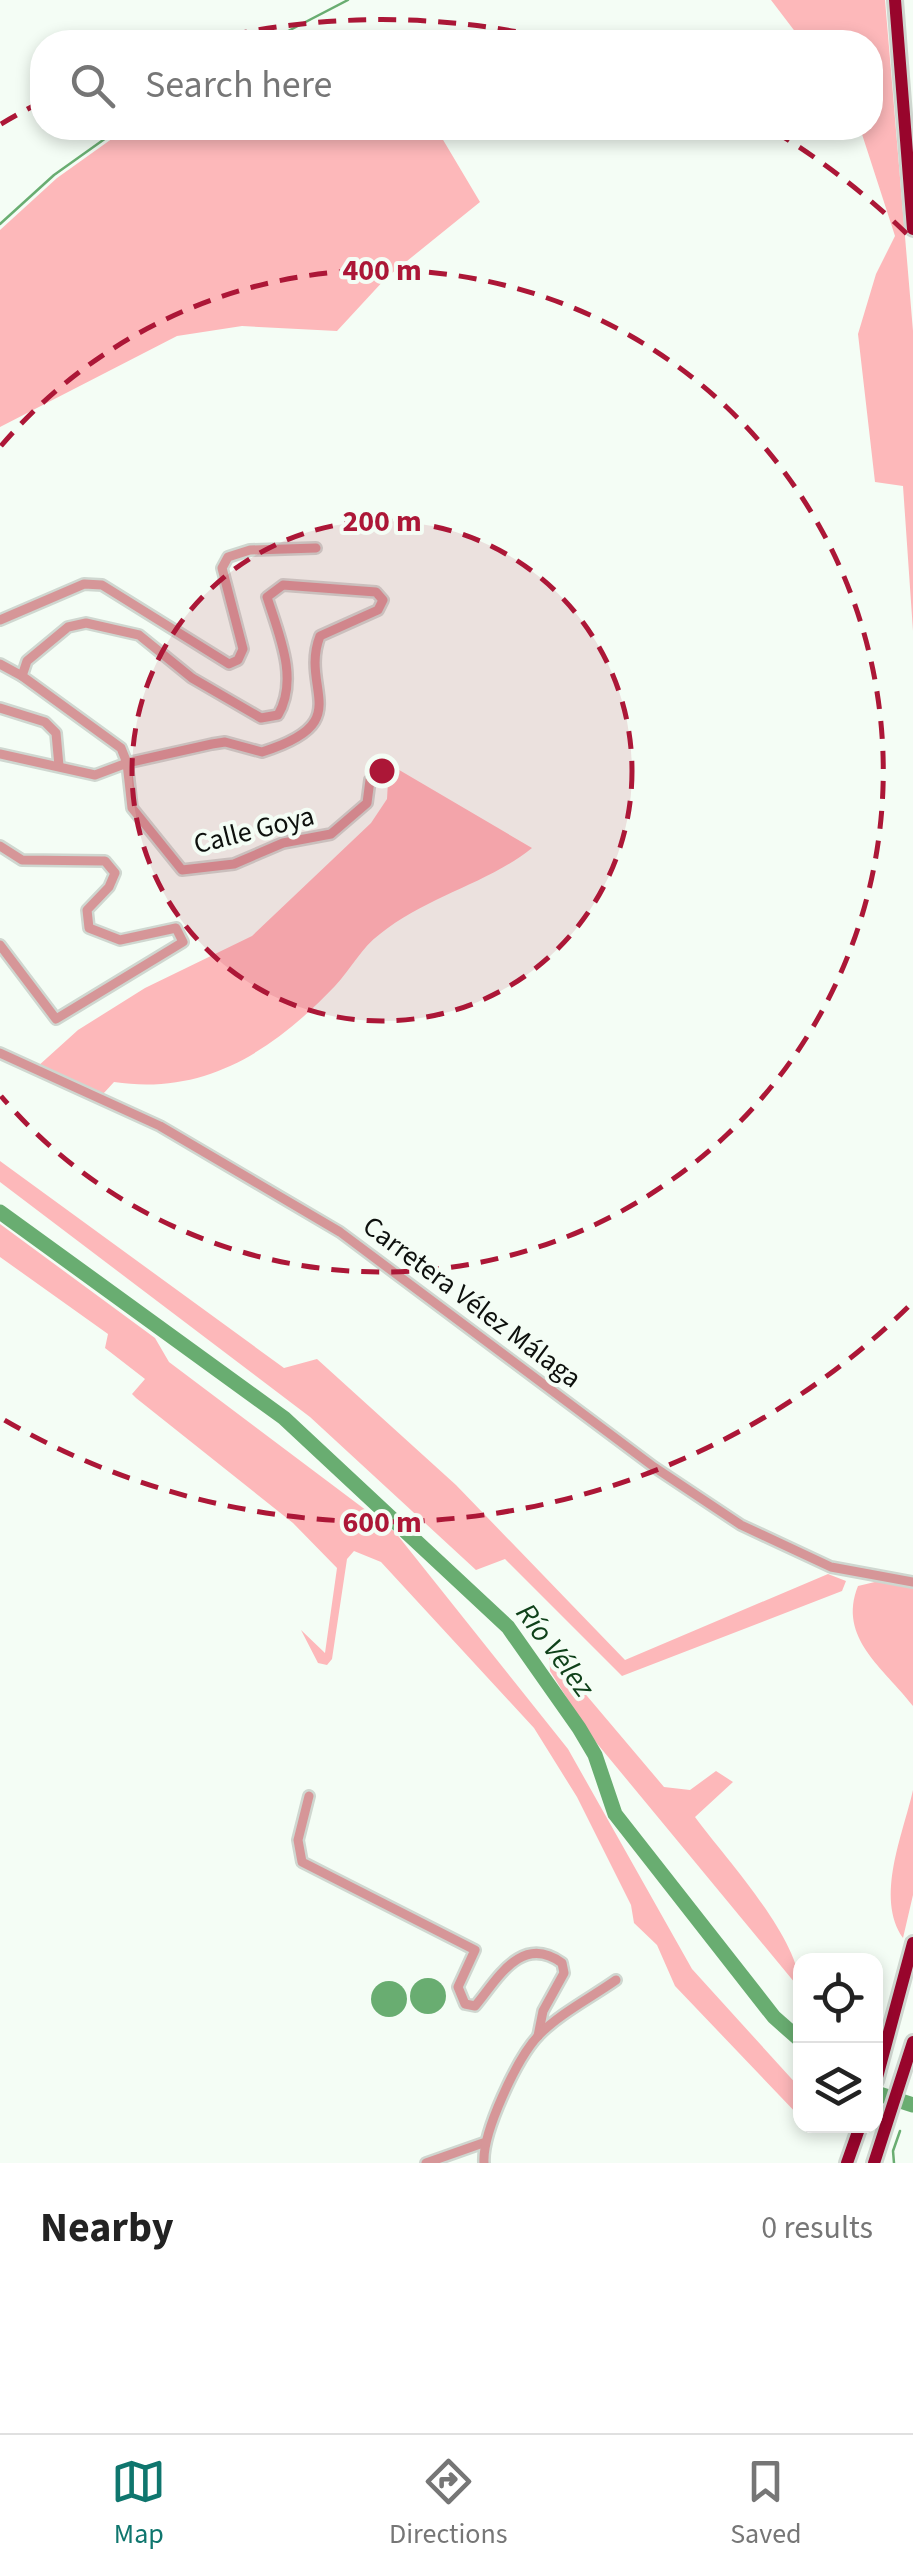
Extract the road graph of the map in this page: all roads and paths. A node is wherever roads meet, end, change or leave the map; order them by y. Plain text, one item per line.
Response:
1 (894, 0) edge
2 (913, 229) edge
3 (316, 548) dead end
4 (0, 620) edge
5 (0, 664) edge
6 (22, 676) junction
7 (0, 708) edge
8 (0, 754) edge
9 (128, 763) junction
10 (59, 766) junction
11 (370, 780) dead end
12 (0, 846) edge
13 (0, 945) edge
14 (0, 1053) edge
15 (913, 1582) edge
16 (308, 1796) dead end
17 (913, 1943) edge
18 (616, 1980) dead end
19 (538, 2036) junction
20 (913, 2042) edge
21 (883, 2055) edge
22 (858, 2133) edge
23 (483, 2143) junction
24 (426, 2163) edge
25 (484, 2163) edge
26 (847, 2163) edge
27 (874, 2163) edge

1 - 2 highway
3 - 4 street
5 - 6 street
6 - 9 street
6 - 9 street
7 - 10 street
8 - 10 street
9 - 10 street
9 - 11 street, Calle Goya
12 - 13 street
14 - 15 street, Carretera Vélez Málaga
16 - 19 street
17 - 21 highway
18 - 19 street
19 - 23 street
20 - 27 highway
22 - 26 highway
23 - 24 street
23 - 25 street

